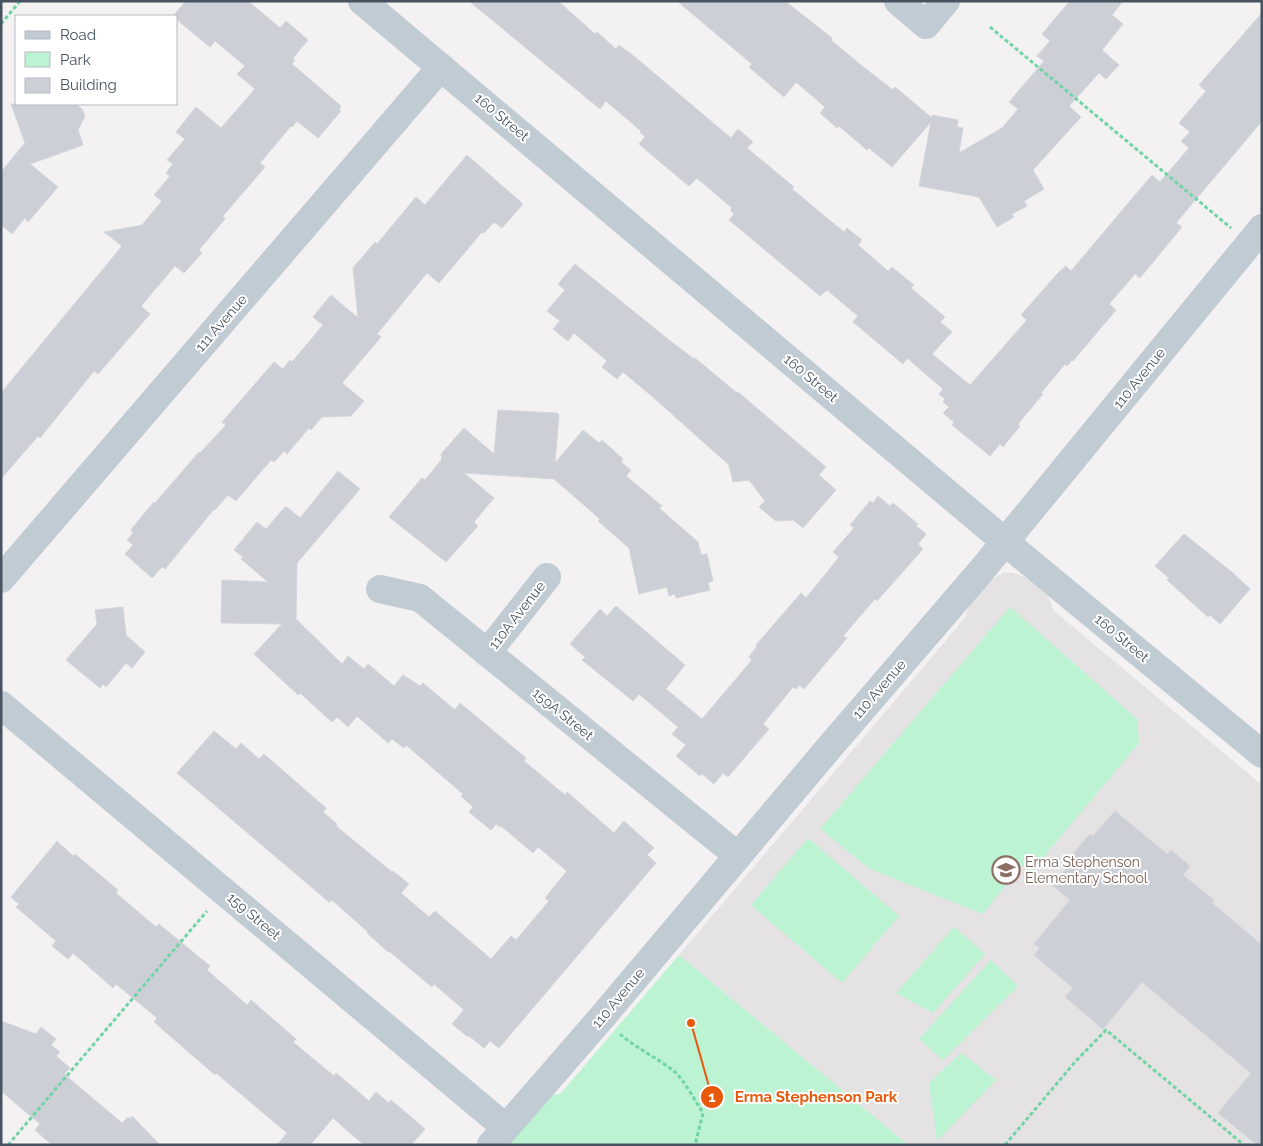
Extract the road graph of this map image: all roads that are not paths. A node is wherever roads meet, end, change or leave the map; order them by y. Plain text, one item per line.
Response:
1 (362, 1) edge
2 (898, 1) edge
3 (946, 1) edge
4 (441, 66) junction
5 (1262, 228) edge
6 (1005, 542) junction
7 (547, 577) dead end
8 (1, 579) edge
9 (380, 589) dead end
10 (487, 653) junction
11 (1, 705) edge
12 (1262, 754) edge
13 (738, 856) junction
14 (498, 1136) edge

1 - 4 street, 160 Street
2 - 3 street
4 - 6 street, 160 Street
4 - 8 street, 111 Avenue
5 - 6 street, 110 Avenue
6 - 12 street, 160 Street
6 - 13 street, 110 Avenue
7 - 10 street, 110A Avenue
9 - 10 street, 159A Street
10 - 13 street, 159A Street
11 - 14 street, 159 Street
13 - 14 street, 110 Avenue

